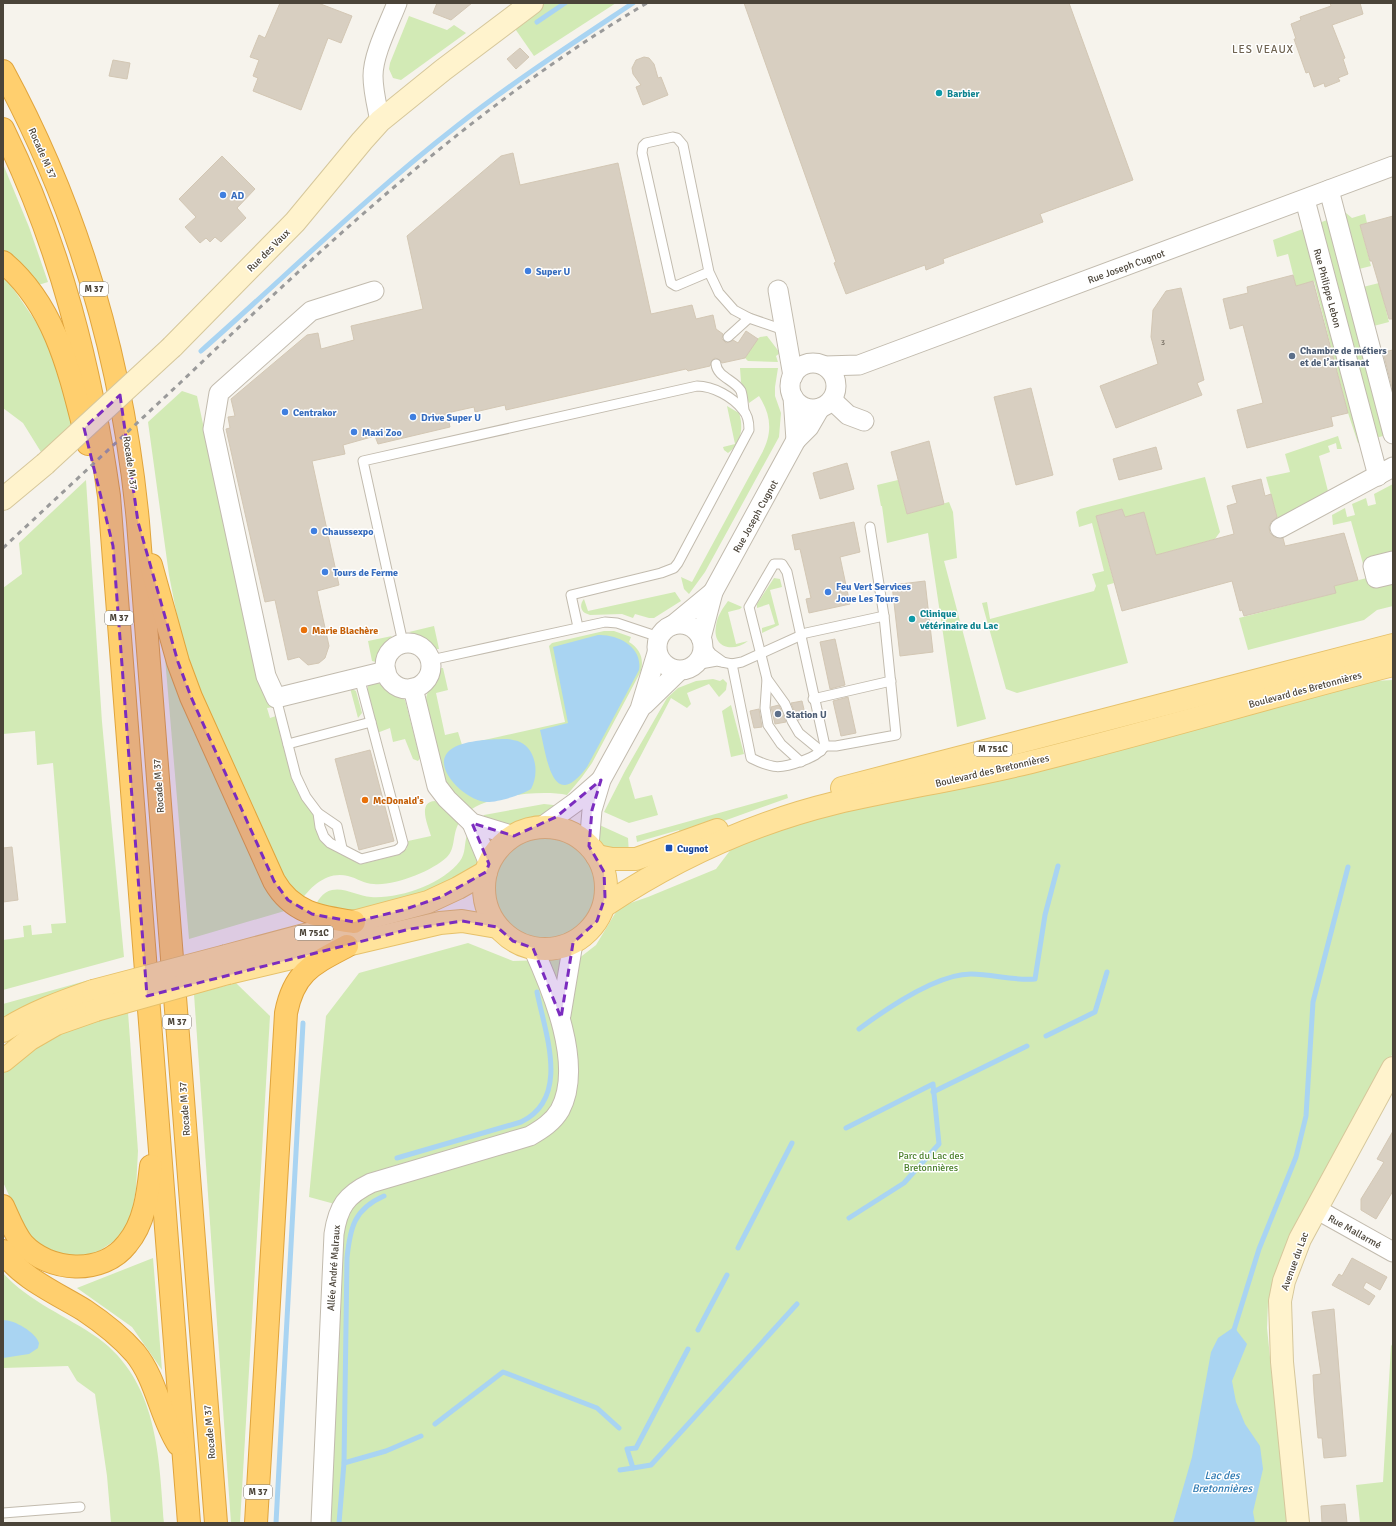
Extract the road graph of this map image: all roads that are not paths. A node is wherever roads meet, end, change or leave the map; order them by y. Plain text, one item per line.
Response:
1 (397, 3) edge
2 (532, 3) edge
3 (3, 71) edge
4 (380, 121) junction
5 (3, 129) edge
6 (1393, 166) edge
7 (1329, 190) junction
8 (1304, 200) junction
9 (3, 262) edge
10 (709, 272) junction
11 (778, 290) dead end
12 (374, 291) dead end
13 (749, 318) junction
14 (786, 334) junction
15 (728, 337) dead end
16 (716, 364) dead end
17 (822, 365) junction
18 (859, 365) junction
19 (792, 376) junction
20 (793, 397) junction
21 (829, 398) junction
22 (744, 410) junction
23 (864, 422) dead end
24 (1393, 434) edge
25 (796, 440) junction
26 (1386, 472) edge
27 (3, 499) edge
28 (138, 522) junction
29 (870, 527) dead end
30 (1280, 528) dead end
31 (113, 546) junction
32 (1393, 561) edge
33 (1393, 574) edge
34 (713, 592) junction
35 (884, 616) junction
36 (578, 627) junction
37 (800, 635) junction
38 (663, 639) junction
39 (702, 641) junction
40 (403, 643) junction
41 (1393, 644) edge
42 (760, 653) junction
43 (431, 660) junction
44 (728, 663) junction
45 (1393, 666) edge
46 (687, 668) junction
47 (386, 671) junction
48 (359, 677) junction
49 (767, 679) junction
50 (890, 681) junction
51 (413, 688) junction
52 (276, 698) junction
53 (814, 699) junction
54 (640, 709) junction
55 (371, 722) junction
56 (288, 744) junction
57 (823, 749) junction
58 (801, 762) junction
59 (601, 780) junction
60 (318, 813) junction
61 (472, 823) junction
62 (540, 828) junction
63 (514, 836) junction
64 (342, 848) junction
65 (593, 851) junction
66 (487, 868) junction
67 (604, 906) junction
68 (354, 922) junction
69 (497, 927) junction
70 (573, 943) junction
71 (347, 946) junction
72 (533, 948) junction
73 (227, 965) junction
74 (94, 1001) junction
75 (561, 1018) junction
76 (3, 1031) edge
77 (3, 1061) edge
78 (1393, 1068) edge
79 (156, 1124) junction
80 (3, 1206) edge
81 (1316, 1209) junction
82 (3, 1251) edge
83 (1393, 1252) edge
84 (183, 1451) junction
85 (80, 1506) dead end
86 (3, 1513) edge
87 (189, 1523) edge
88 (216, 1523) edge
89 (256, 1523) edge
90 (320, 1523) edge
91 (1298, 1523) edge

1 - 4 street
2 - 4 street, Rue des Vaux
3 - 28 highway, Rocade M 37 / M 37
4 - 27 street, Rue des Vaux, bridge
5 - 31 highway, M 37
6 - 7 street, Rue Joseph Cugnot
7 - 8 street, Rue Joseph Cugnot
7 - 24 street
8 - 18 street, Rue Joseph Cugnot
8 - 26 street, Rue Philippe Lebon
9 - 31 highway
10 - 10 lane
10 - 13 lane
11 - 14 street
12 - 52 street
13 - 14 lane
13 - 15 lane
14 - 17 street
14 - 19 street
16 - 22 lane
17 - 18 street, Rue Joseph Cugnot
17 - 19 street
17 - 21 street
18 - 21 street, Rue Joseph Cugnot
19 - 20 street
20 - 21 street
20 - 25 street
21 - 23 street
21 - 25 street, Rue Joseph Cugnot
22 - 36 lane
22 - 40 lane
25 - 34 street, Rue Joseph Cugnot
26 - 30 street
28 - 68 highway, M 37
28 - 88 highway, Rocade M 37 / M 37
29 - 35 lane
31 - 79 highway, M 37
32 - 33 street
34 - 38 street, Rue Joseph Cugnot
34 - 39 street, Rue Joseph Cugnot
35 - 37 lane
35 - 50 lane
36 - 38 lane
36 - 43 lane
37 - 42 lane
37 - 42 lane
37 - 53 lane
38 - 39 street
38 - 46 street
38 - 54 street
39 - 44 lane
39 - 46 street
40 - 43 street
40 - 47 street
41 - 65 main road, Boulevard des Bretonnières / M 751C
42 - 44 lane
42 - 49 lane
43 - 51 street
44 - 46 lane
44 - 58 lane
45 - 67 main road, Boulevard des Bretonnières / M 751C
46 - 54 street
47 - 48 street
47 - 51 street
48 - 52 street
48 - 55 lane
49 - 57 lane
49 - 58 lane
50 - 53 lane
50 - 57 lane
51 - 61 street
52 - 56 lane
53 - 57 lane
54 - 59 street
55 - 56 lane
55 - 64 lane
56 - 60 lane
57 - 58 lane
59 - 62 street
59 - 65 street
60 - 64 lane
60 - 64 lane
61 - 63 street
61 - 66 street
62 - 63 main road, M 751C
62 - 65 main road, M 751C
63 - 66 main road, M 751C
65 - 67 main road, M 751C
66 - 68 main road, M 751C
66 - 69 main road, M 751C
67 - 70 main road, M 751C
68 - 73 main road, M 751C
69 - 71 main road, M 751C
69 - 72 main road, M 751C
70 - 72 main road, M 751C
70 - 75 street, Allée André Malraux
71 - 73 main road, M 751C
71 - 89 highway, M 37
72 - 75 street, Allée André Malraux
73 - 74 main road, M 751C, bridge
74 - 76 main road, M 751C
74 - 77 main road, M 751C
75 - 90 street, Allée André Malraux
78 - 81 street, Avenue du Lac
79 - 80 highway, M 37
79 - 84 highway, M 37
81 - 83 street, Rue Mallarmé
81 - 91 street, Avenue du Lac
82 - 84 highway, M 37
84 - 87 highway, M 37
85 - 86 lane

